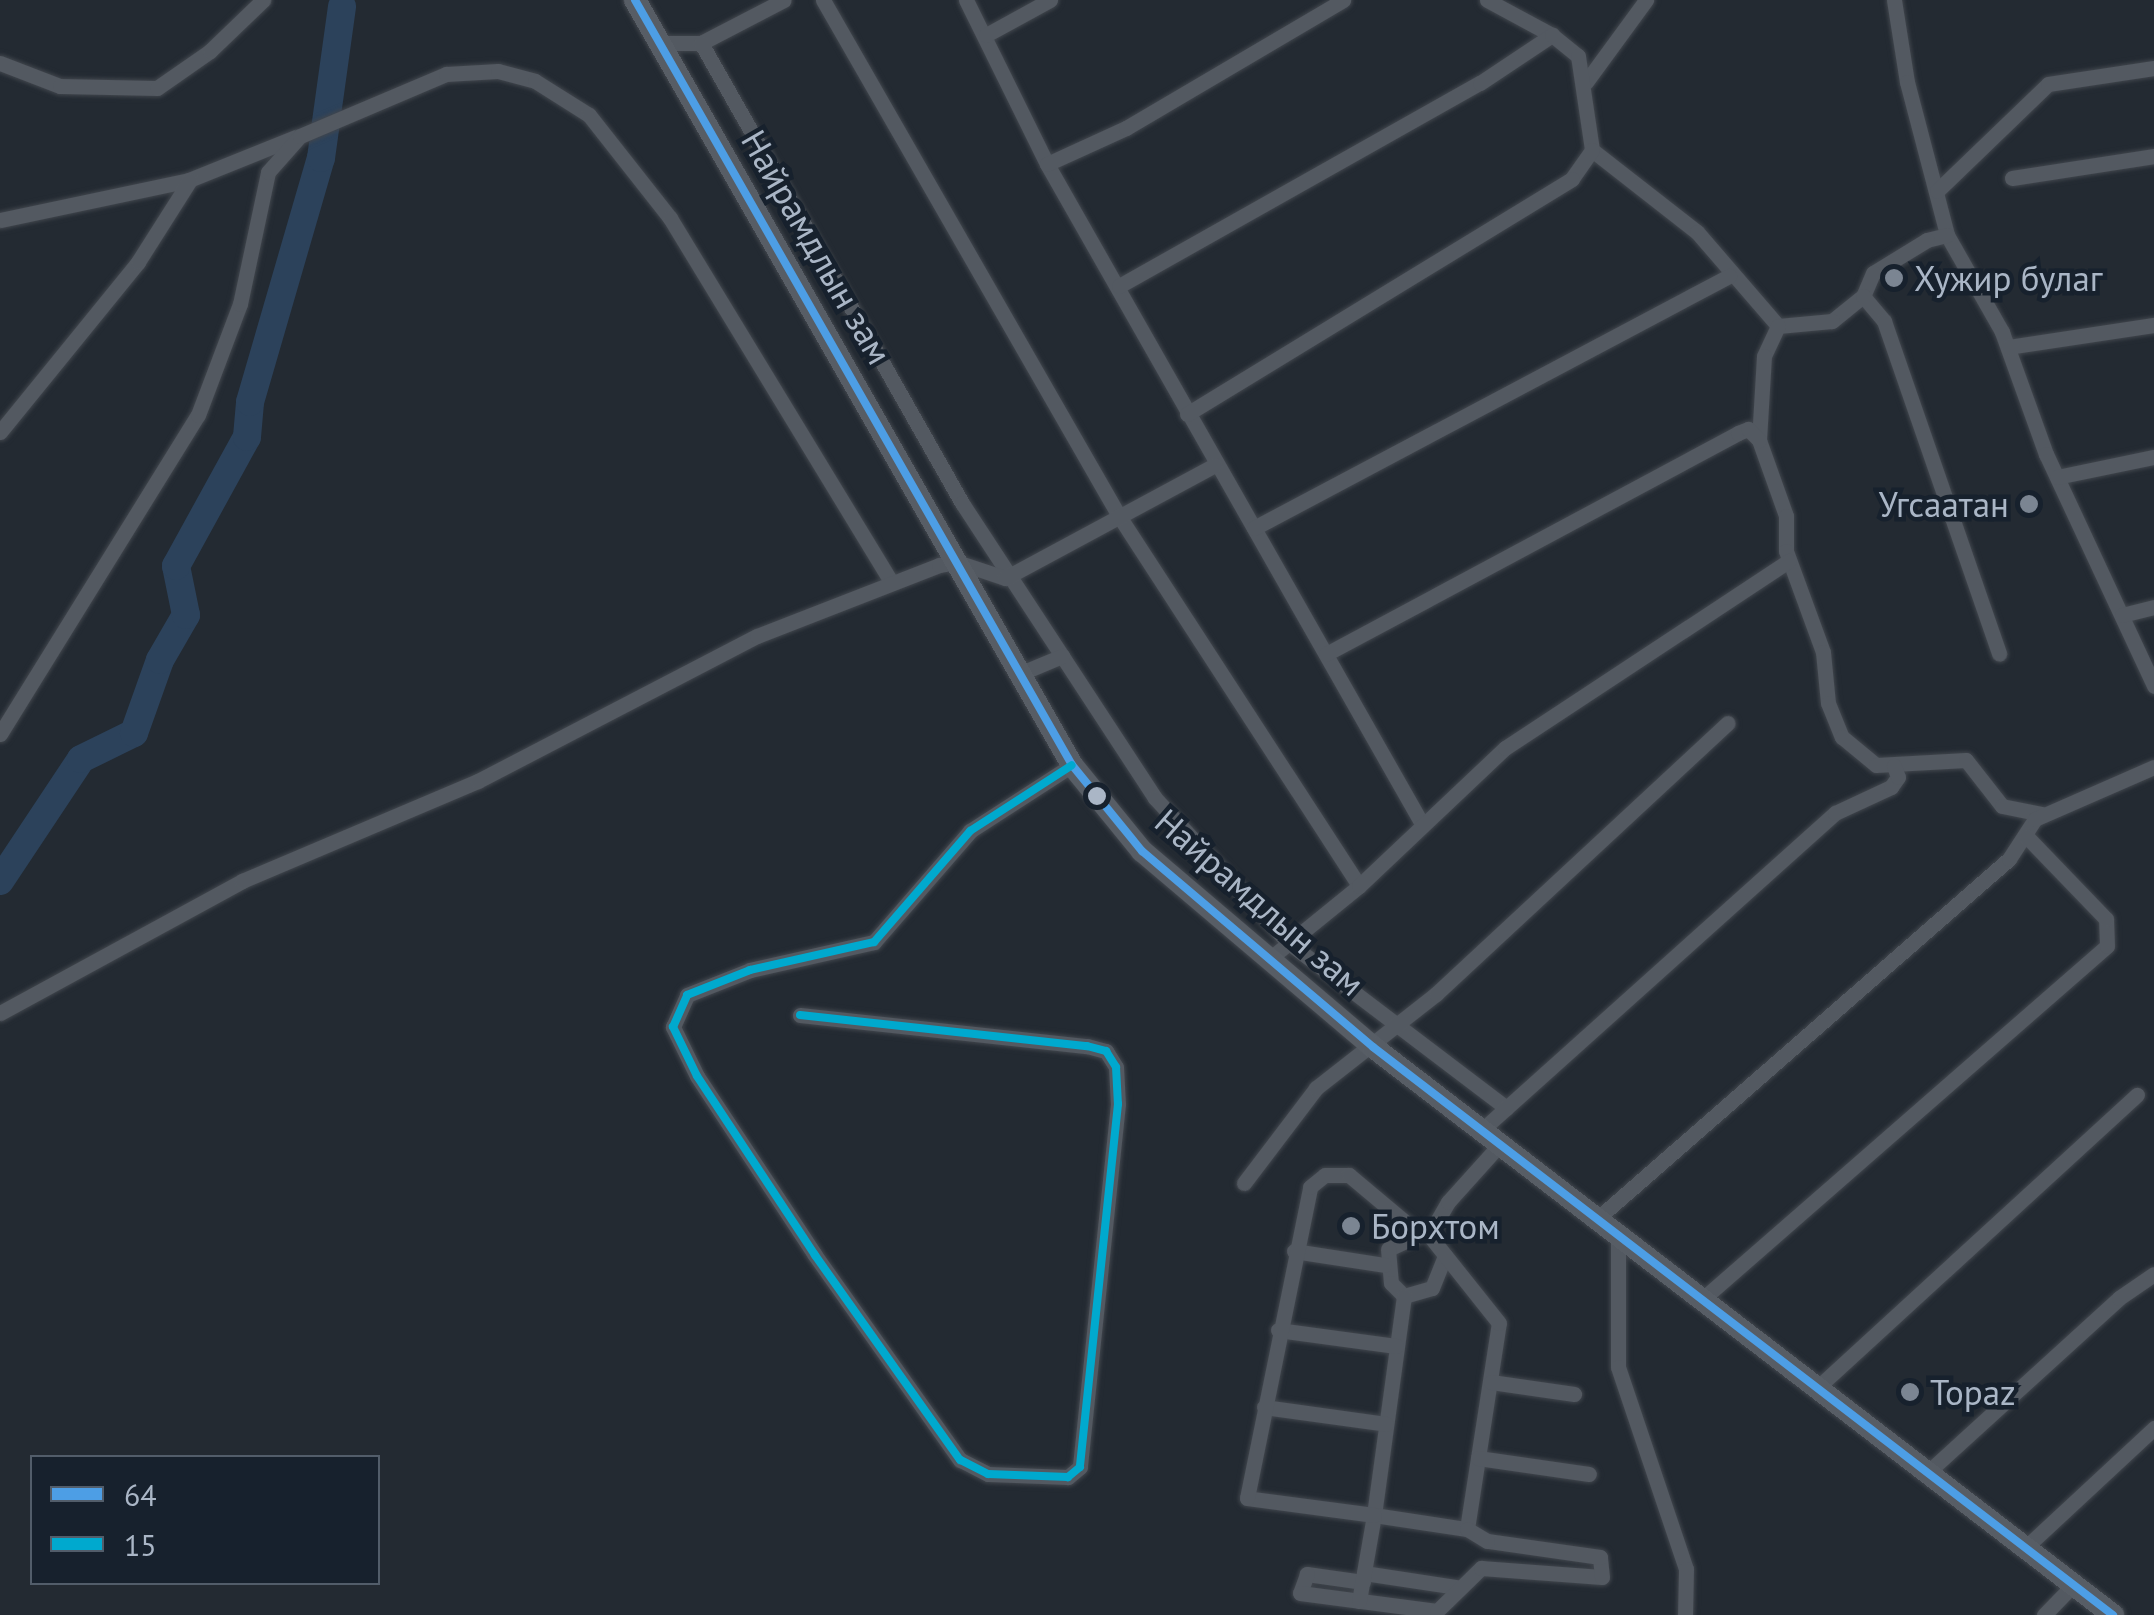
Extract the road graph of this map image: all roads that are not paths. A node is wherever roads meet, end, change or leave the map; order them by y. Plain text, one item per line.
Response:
1 (263, 0) edge
2 (636, 0) edge
3 (784, 0) edge
4 (823, 0) edge
5 (966, 0) edge
6 (1050, 0) edge
7 (1343, 0) edge
8 (1488, 0) edge
9 (1646, 0) edge
10 (1894, 0) edge
11 (986, 35) junction
12 (1552, 35) junction
13 (660, 43) junction
14 (700, 43) junction
15 (0, 63) edge
16 (2154, 68) edge
17 (1586, 82) junction
18 (301, 135) junction
19 (1592, 150) junction
20 (2154, 156) edge
21 (1048, 164) junction
22 (2012, 178) dead end
23 (190, 180) junction
24 (1937, 191) junction
25 (0, 220) edge
26 (1948, 235) junction
27 (1729, 276) junction
28 (1118, 286) junction
29 (1863, 296) junction
30 (2154, 325) edge
31 (1778, 326) junction
32 (2008, 346) junction
33 (1187, 414) junction
34 (0, 432) edge
35 (1759, 440) junction
36 (2154, 457) edge
37 (1215, 464) junction
38 (2057, 476) junction
39 (1119, 516) junction
40 (1254, 528) junction
41 (1790, 561) junction
42 (957, 562) junction
43 (1010, 575) junction
44 (891, 581) junction
45 (2154, 607) edge
46 (2122, 614) junction
47 (1326, 654) junction
48 (1999, 654) dead end
49 (1062, 656) junction
50 (1019, 674) junction
51 (2154, 686) edge
52 (1728, 724) dead end
53 (0, 734) edge
54 (1072, 765) junction
55 (1894, 766) junction
56 (2154, 766) edge
57 (2042, 814) junction
58 (1422, 822) junction
59 (2026, 836) junction
60 (1359, 886) junction
61 (1290, 943) junction
62 (1268, 960) junction
63 (0, 1013) edge
64 (800, 1015) dead end
65 (1399, 1025) junction
66 (1373, 1047) junction
67 (2137, 1095) dead end
68 (1506, 1108) junction
69 (1493, 1135) junction
70 (1244, 1183) dead end
71 (1598, 1218) junction
72 (1423, 1233) junction
73 (1618, 1233) junction
74 (1294, 1251) junction
75 (1445, 1256) junction
76 (1384, 1265) junction
77 (2154, 1274) edge
78 (1404, 1296) junction
79 (1706, 1296) junction
80 (1278, 1330) junction
81 (1396, 1346) junction
82 (1490, 1382) junction
83 (1817, 1388) junction
84 (1574, 1394) dead end
85 (1264, 1406) junction
86 (1386, 1424) junction
87 (2154, 1428) edge
88 (1478, 1458) junction
89 (1928, 1472) junction
90 (1589, 1474) dead end
91 (1374, 1515) junction
92 (1470, 1532) junction
93 (2026, 1546) junction
94 (1481, 1568) junction
95 (1364, 1577) junction
96 (2074, 1584) junction
97 (1457, 1587) junction
98 (1360, 1601) junction
99 (1685, 1615) edge
100 (2044, 1615) edge
101 (2113, 1615) edge

1 - 15 street
2 - 13 main road, Найрамдлын зам
3 - 14 street
4 - 39 street
5 - 11 street
6 - 11 street
7 - 21 street
8 - 12 street
9 - 17 street
10 - 24 street
11 - 21 street
12 - 17 street
12 - 28 street
13 - 14 street
13 - 42 main road, Найрамдлын зам
14 - 43 street
16 - 24 street
17 - 19 street
18 - 23 street
18 - 44 street
18 - 53 street
19 - 27 street
19 - 33 street
20 - 22 street
21 - 28 street
23 - 25 street
23 - 34 street
24 - 26 street
26 - 29 street
26 - 32 street
27 - 31 street
27 - 40 street
28 - 33 street
29 - 31 street
29 - 48 street
30 - 32 street
31 - 35 street
32 - 38 street
33 - 37 street
35 - 41 street
35 - 47 street
36 - 38 street
37 - 39 street
37 - 40 street
38 - 46 street
39 - 43 street
39 - 60 street
40 - 47 street
41 - 55 street
41 - 58 street
42 - 43 street
42 - 44 street
42 - 50 main road, Найрамдлын зам
43 - 49 street
44 - 63 street
45 - 46 street
46 - 51 street
47 - 58 street
49 - 50 street
49 - 61 street
50 - 54 main road, Найрамдлын зам
52 - 65 street
54 - 62 main road, Найрамдлын зам
54 - 64 street
55 - 57 street
55 - 68 street
56 - 57 street
57 - 59 street
58 - 60 street
59 - 71 street
59 - 79 street
60 - 61 street
61 - 62 street
61 - 65 street
62 - 66 main road, Найрамдлын зам
65 - 66 street
65 - 68 street
66 - 69 main road, Найрамдлын зам
66 - 70 street
67 - 83 street
68 - 69 street
69 - 71 main road, Найрамдлын зам
69 - 72 street
71 - 73 main road, Найрамдлын зам
72 - 74 street
72 - 75 street
72 - 76 street
73 - 79 main road, Найрамдлын зам
73 - 99 street
74 - 76 street
74 - 80 street
75 - 78 street
75 - 82 street
76 - 78 street
77 - 89 street
78 - 81 street
79 - 83 main road, Найрамдлын зам
80 - 81 street
80 - 85 street
81 - 86 street
82 - 84 street
82 - 88 street
83 - 89 main road, Найрамдлын зам
85 - 86 street
85 - 91 street
86 - 91 street
87 - 93 street
88 - 90 street
88 - 92 street
89 - 93 main road, Найрамдлын зам
91 - 92 street
91 - 95 street
92 - 94 street
92 - 94 street
93 - 96 main road, Найрамдлын зам
94 - 97 street
95 - 97 street
95 - 98 street
95 - 98 street
96 - 100 street
96 - 101 main road, Найрамдлын зам
97 - 98 street

